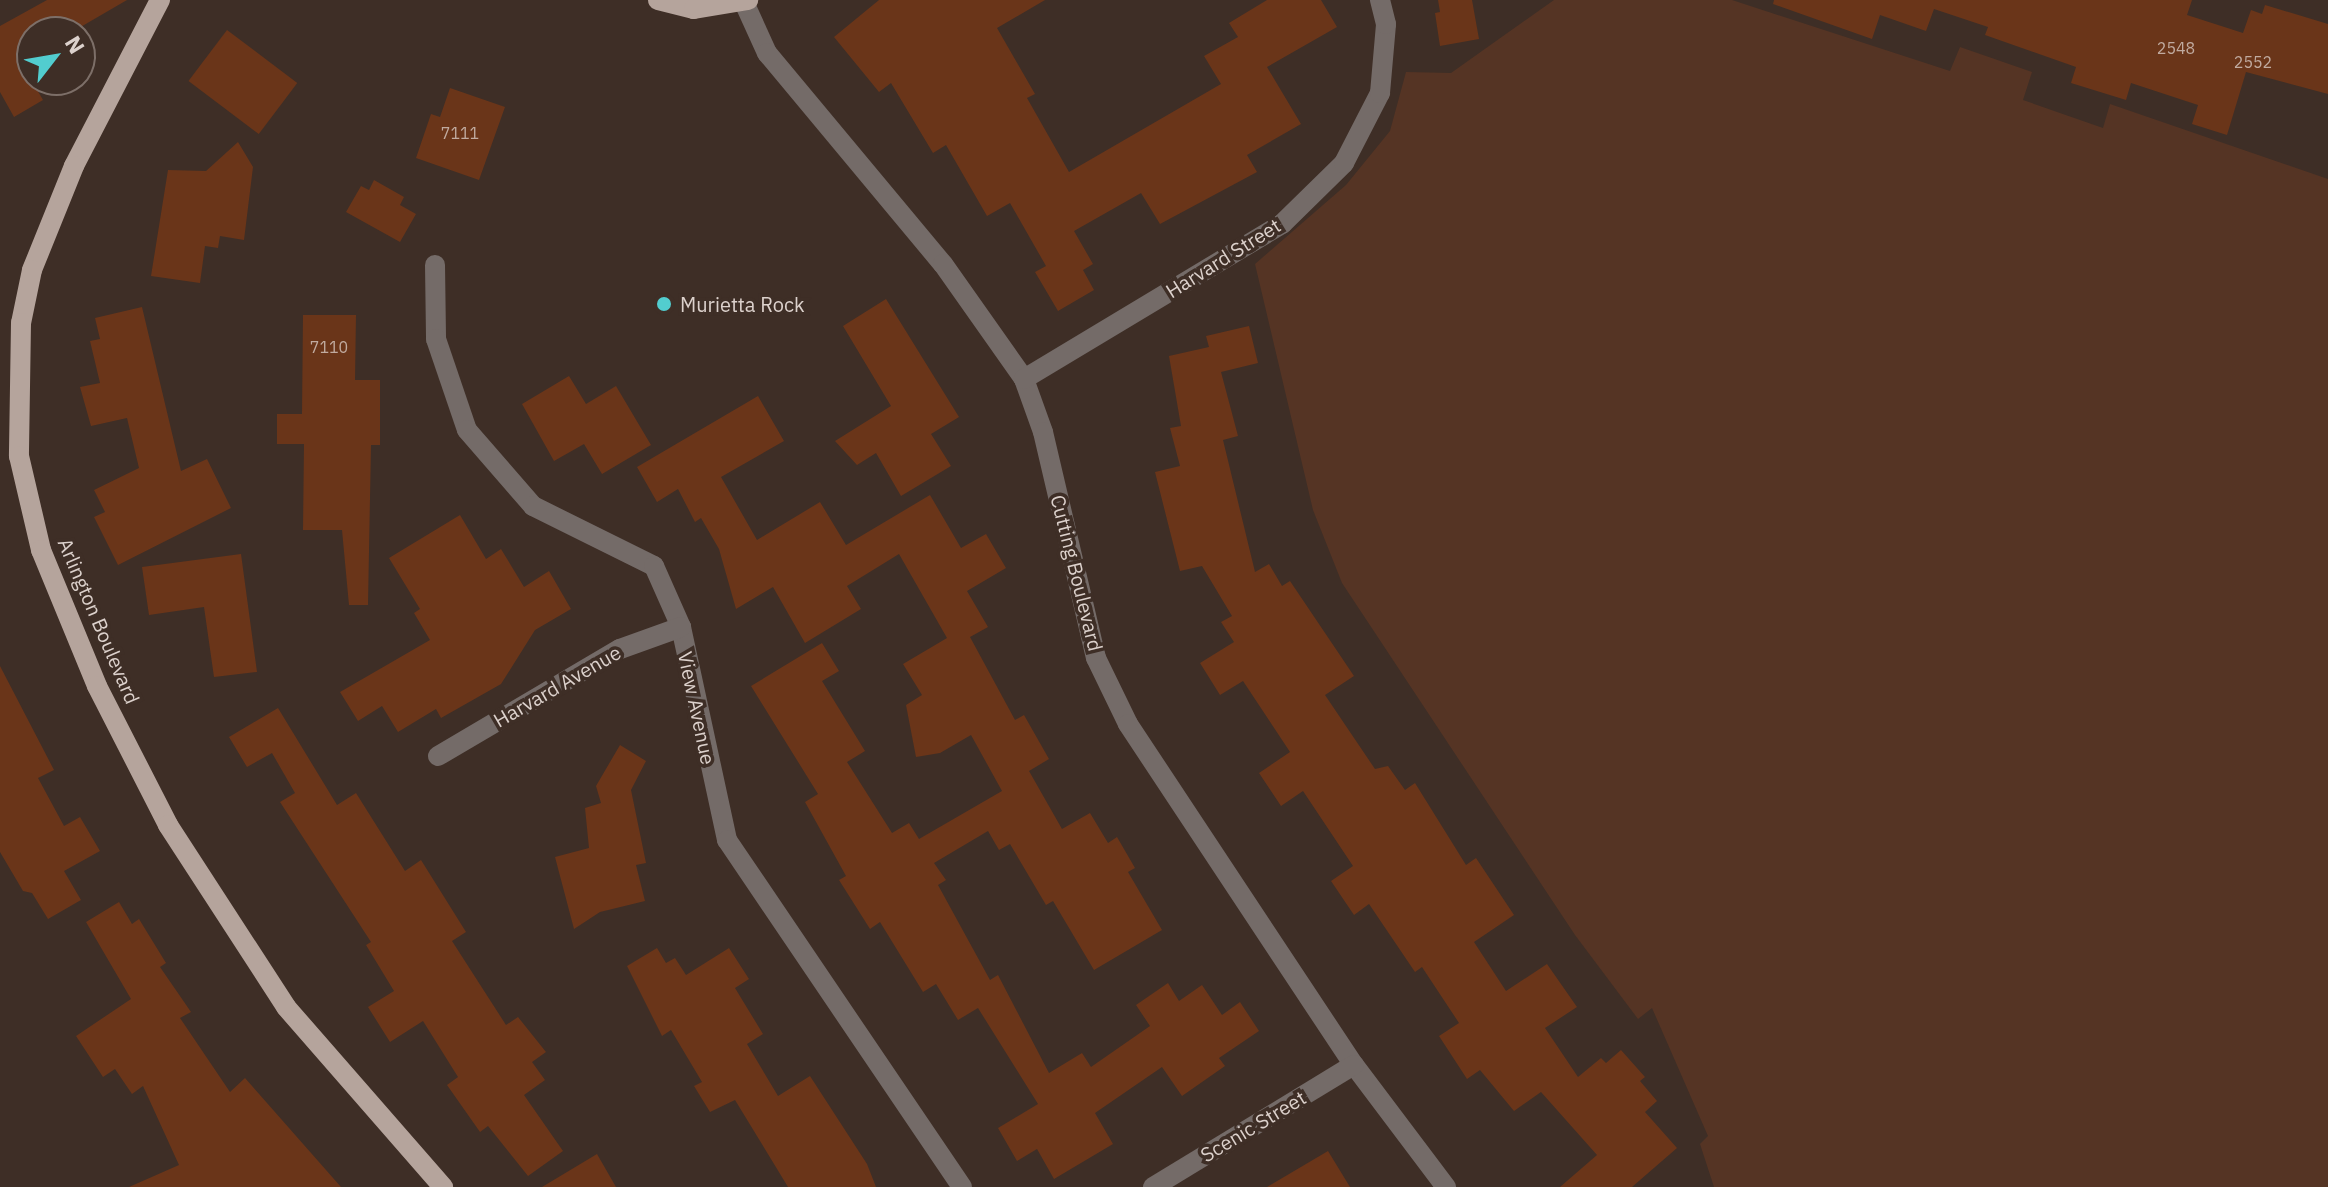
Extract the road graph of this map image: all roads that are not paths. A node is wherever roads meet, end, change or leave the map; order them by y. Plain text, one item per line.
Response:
1 (160, 0) edge
2 (658, 0) edge
3 (1380, 0) edge
4 (745, 1) edge
5 (435, 265) dead end
6 (1024, 379) junction
7 (681, 627) junction
8 (438, 756) dead end
9 (1354, 1065) junction
10 (443, 1187) edge
11 (962, 1187) edge
12 (1153, 1187) edge
13 (1446, 1187) edge

1 - 10 main road, Arlington Boulevard
2 - 4 main road
3 - 6 street, Harvard Street
4 - 6 street, Cutting Boulevard
5 - 7 street, View Avenue
6 - 9 street, Cutting Boulevard
7 - 8 street, Harvard Avenue
7 - 11 street, View Avenue
9 - 12 street, Scenic Street
9 - 13 street, Cutting Boulevard

